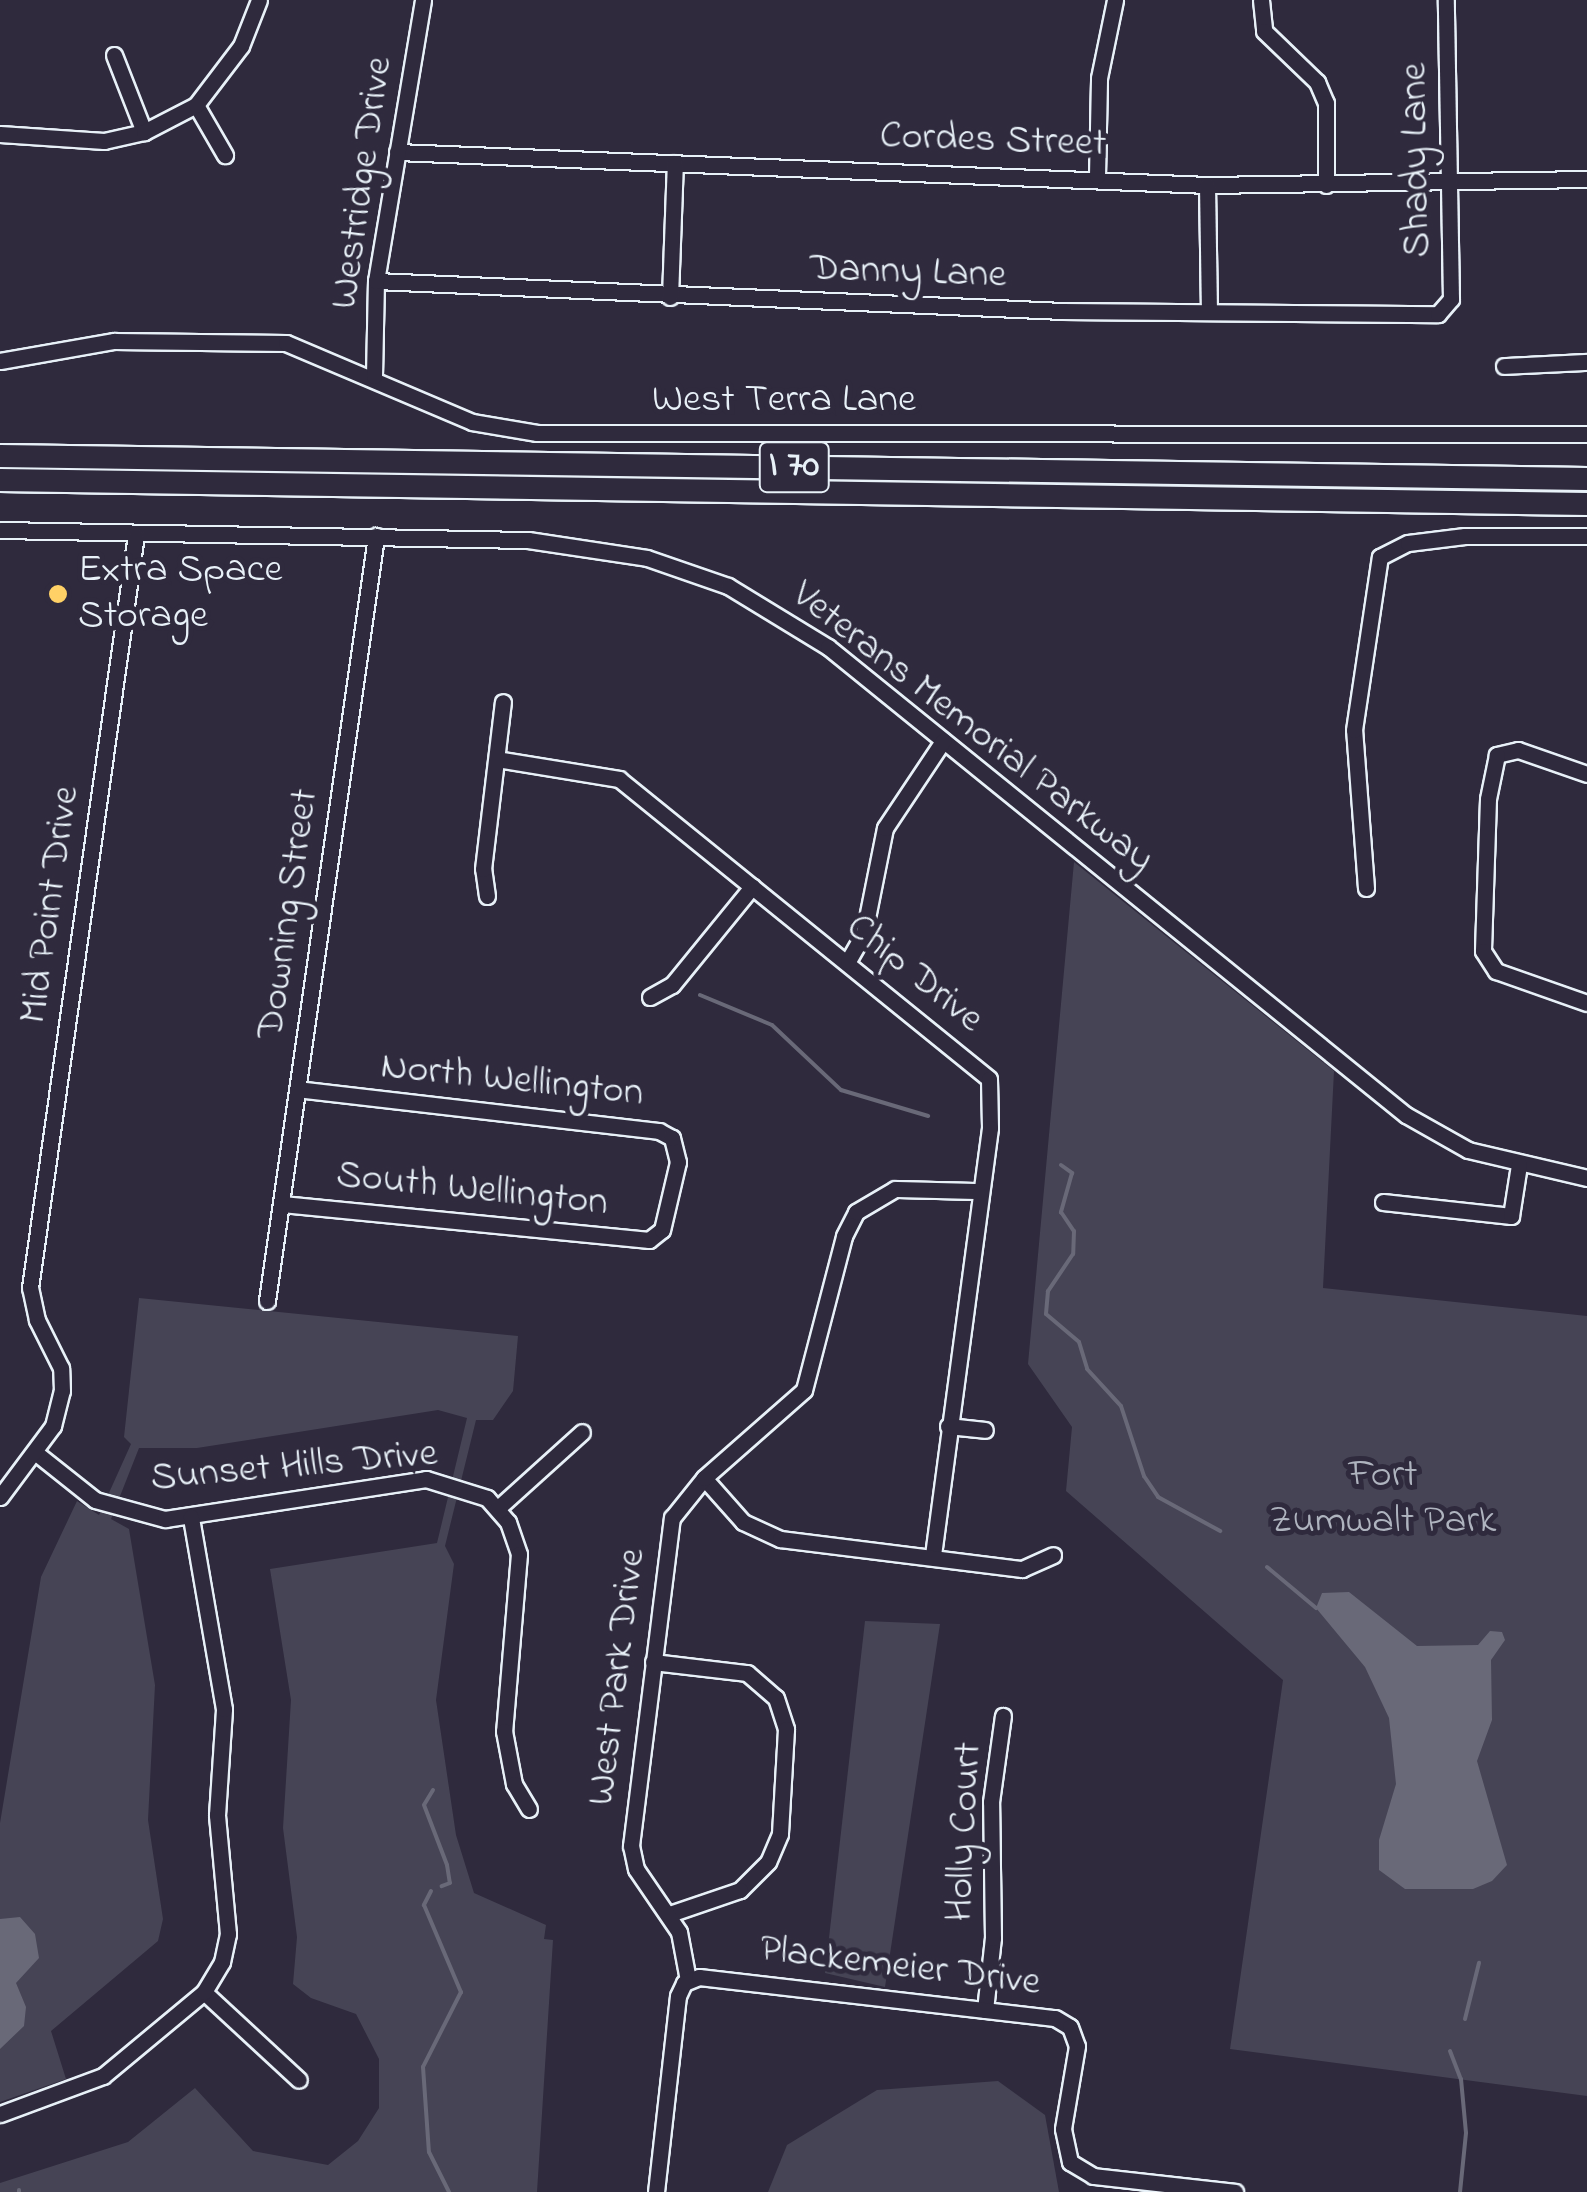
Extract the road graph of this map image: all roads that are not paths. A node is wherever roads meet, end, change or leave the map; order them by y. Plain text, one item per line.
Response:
1 (259, 0) edge
2 (423, 0) edge
3 (1116, 0) edge
4 (1260, 0) edge
5 (1446, 0) edge
6 (114, 55) dead end
7 (196, 104) junction
8 (144, 132) junction
9 (0, 134) edge
10 (396, 152) junction
11 (225, 155) dead end
12 (675, 164) junction
13 (1097, 176) junction
14 (1587, 179) edge
15 (1449, 183) junction
16 (1207, 185) junction
17 (1326, 185) junction
18 (376, 281) junction
19 (670, 297) junction
20 (1209, 309) junction
21 (1438, 314) joint
22 (0, 361) edge
23 (1587, 362) edge
24 (1504, 366) dead end
25 (374, 376) junction
26 (1587, 434) edge
27 (0, 456) edge
28 (1587, 479) edge
29 (0, 480) edge
30 (1515, 504) junction
31 (1587, 504) edge
32 (1587, 518) edge
33 (0, 530) edge
34 (136, 535) junction
35 (376, 536) junction
36 (1587, 536) edge
37 (503, 702) dead end
38 (943, 740) junction
39 (498, 760) junction
40 (1587, 774) edge
41 (752, 887) junction
42 (1366, 888) dead end
43 (487, 896) dead end
44 (848, 962) junction
45 (650, 997) dead end
46 (1587, 1003) edge
47 (297, 1090) junction
48 (1519, 1164) junction
49 (1587, 1178) edge
50 (860, 1184) dead end
51 (977, 1190) junction
52 (870, 1200) junction
53 (1383, 1202) dead end
54 (282, 1204) junction
55 (656, 1238) joint
56 (267, 1301) dead end
57 (948, 1426) junction
58 (985, 1430) dead end
59 (582, 1432) dead end
60 (36, 1453) junction
61 (704, 1478) junction
62 (0, 1497) edge
63 (498, 1508) junction
64 (192, 1517) junction
65 (1054, 1555) dead end
66 (932, 1557) junction
67 (653, 1662) junction
68 (1003, 1716) dead end
69 (529, 1809) dead end
70 (670, 1914) junction
71 (688, 1980) junction
72 (204, 1992) junction
73 (985, 2010) junction
74 (299, 2080) dead end
75 (0, 2114) edge
76 (656, 2192) edge
77 (1235, 2192) edge

1 - 7 street
2 - 10 street, Westridge Drive
3 - 13 street
4 - 17 street
5 - 15 street, Shady Lane
6 - 8 street
7 - 8 street
7 - 11 street
8 - 9 street
10 - 12 street, Cordes Street
10 - 18 street, Westridge Drive
12 - 13 street, Cordes Street
12 - 19 street
13 - 16 street, Cordes Street
14 - 15 street, Cordes Street
15 - 17 street, Cordes Street
15 - 21 street, Shady Lane
16 - 17 street, Cordes Street
16 - 20 street
18 - 19 street, Danny Lane
18 - 25 street, Westridge Drive
19 - 20 street, Danny Lane
20 - 21 street, Danny Lane
22 - 25 street, West Terra Lane
23 - 24 street
25 - 26 street, West Terra Lane
27 - 28 highway, I 70
29 - 30 highway, I 70
30 - 31 highway, I 70
30 - 32 highway
33 - 34 street, Veterans Memorial Parkway
34 - 35 street, Veterans Memorial Parkway
34 - 60 street, Mid Point Drive
35 - 38 street, Veterans Memorial Parkway
35 - 47 street, Downing Street
36 - 42 street
37 - 39 street
38 - 44 street
38 - 48 street, Veterans Memorial Parkway
39 - 41 street, Chip Drive
39 - 43 street
40 - 46 street
41 - 44 street, Chip Drive
41 - 45 street
44 - 51 street, Chip Drive
47 - 54 street, Downing Street
47 - 55 street, North Wellington
48 - 49 street, Veterans Memorial Parkway
48 - 53 street
50 - 52 street
51 - 52 street
51 - 57 street, Chip Drive
52 - 61 street, West Park Drive
54 - 55 street, South Wellington
54 - 56 street, Downing Street
57 - 58 street
57 - 66 street, Chip Drive
59 - 63 street
60 - 62 street, Mid Point Drive
60 - 64 street, Sunset Hills Drive
61 - 66 street
61 - 67 street, West Park Drive
63 - 64 street, Sunset Hills Drive
63 - 69 street
64 - 72 street
65 - 66 street
67 - 70 street, West Park Drive
67 - 70 street
68 - 73 street, Holly Court
70 - 71 street, West Park Drive
71 - 73 street, Plackemeier Drive
71 - 76 street
72 - 74 street
72 - 75 street
73 - 77 street, Plackemeier Drive

